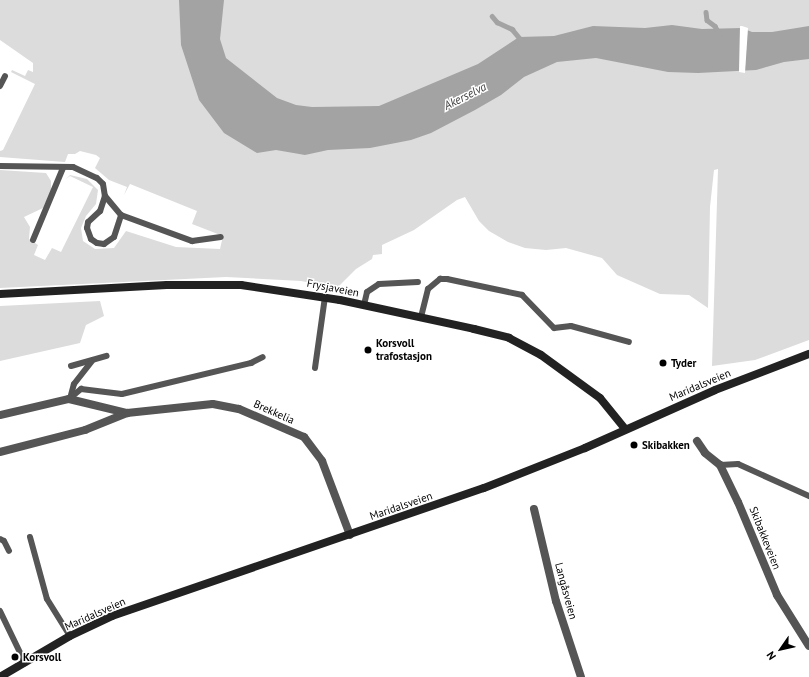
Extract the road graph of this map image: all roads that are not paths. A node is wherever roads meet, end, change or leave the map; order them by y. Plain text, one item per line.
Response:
1 (5, 76) dead end
2 (0, 86) edge
3 (0, 166) edge
4 (63, 168) junction
5 (105, 196) junction
6 (121, 215) junction
7 (221, 237) dead end
8 (33, 240) dead end
9 (418, 282) dead end
10 (0, 294) edge
11 (325, 297) junction
12 (364, 305) junction
13 (420, 317) junction
14 (629, 342) dead end
15 (809, 354) edge
16 (107, 356) dead end
17 (263, 357) dead end
18 (92, 362) junction
19 (71, 366) dead end
20 (315, 368) dead end
21 (69, 399) junction
22 (127, 413) junction
23 (0, 415) edge
24 (625, 429) junction
25 (697, 441) dead end
26 (0, 452) edge
27 (720, 465) junction
28 (809, 496) edge
29 (534, 509) dead end
30 (350, 534) junction
31 (30, 537) dead end
32 (0, 539) edge
33 (9, 551) dead end
34 (0, 611) edge
35 (70, 636) junction
36 (809, 646) edge
37 (25, 663) junction
38 (0, 677) edge
39 (581, 677) edge

1 - 2 lane
3 - 4 lane
4 - 5 lane
4 - 8 lane
5 - 6 lane
5 - 6 lane
6 - 7 lane
9 - 12 lane
10 - 11 main road, Frysjaveien
11 - 12 main road, Frysjaveien
11 - 20 lane
12 - 13 main road, Frysjaveien
13 - 14 lane
13 - 24 main road, Frysjaveien
15 - 24 main road, Maridalsveien
16 - 18 lane
17 - 21 lane
18 - 19 lane
18 - 21 lane
21 - 22 street, Brekkelia
21 - 23 street, Brekkelia
22 - 26 street, Brekkelia
22 - 30 street, Brekkelia
24 - 30 main road, Maridalsveien
25 - 27 street, Skibakkeveien
27 - 28 lane
27 - 36 street, Skibakkeveien
29 - 39 street, Langåsveien
30 - 35 main road, Maridalsveien
31 - 35 lane
32 - 33 lane
34 - 37 lane
35 - 37 main road, Maridalsveien
37 - 38 main road, Maridalsveien

